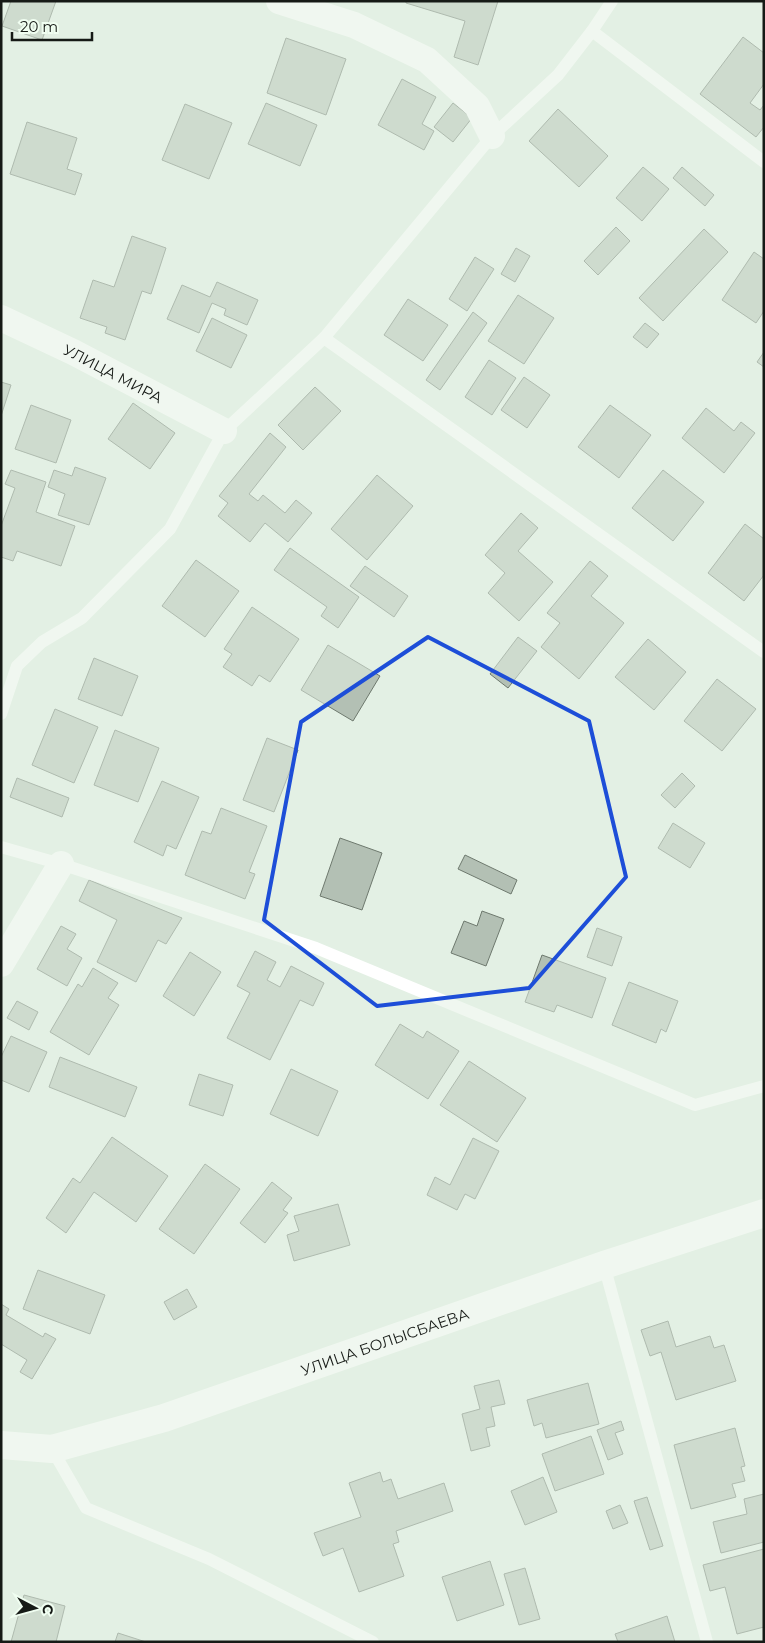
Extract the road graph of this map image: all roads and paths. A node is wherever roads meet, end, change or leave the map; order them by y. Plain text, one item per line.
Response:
1 (279, 1) edge
2 (612, 1) edge
3 (592, 32) junction
4 (492, 136) junction
5 (764, 162) edge
6 (1, 318) edge
7 (324, 338) junction
8 (224, 431) junction
9 (764, 652) edge
10 (1, 714) edge
11 (1, 847) edge
12 (61, 864) junction
13 (1, 964) edge
14 (764, 1086) edge
15 (764, 1213) edge
16 (604, 1265) junction
17 (1, 1445) edge
18 (52, 1449) junction
19 (373, 1642) edge
20 (707, 1642) edge

1 - 4 street
2 - 3 lane
3 - 4 lane
3 - 5 lane
4 - 7 lane
6 - 8 street, УЛИЦА МИРА
7 - 8 lane
7 - 9 lane
8 - 10 lane
11 - 12 lane
12 - 13 street
12 - 14 lane
15 - 16 street, УЛИЦА БОЛЫСБАЕВА
16 - 18 street, УЛИЦА БОЛЫСБАЕВА
16 - 20 lane
17 - 18 street, УЛИЦА БОЛЫСБАЕВА
18 - 19 lane

